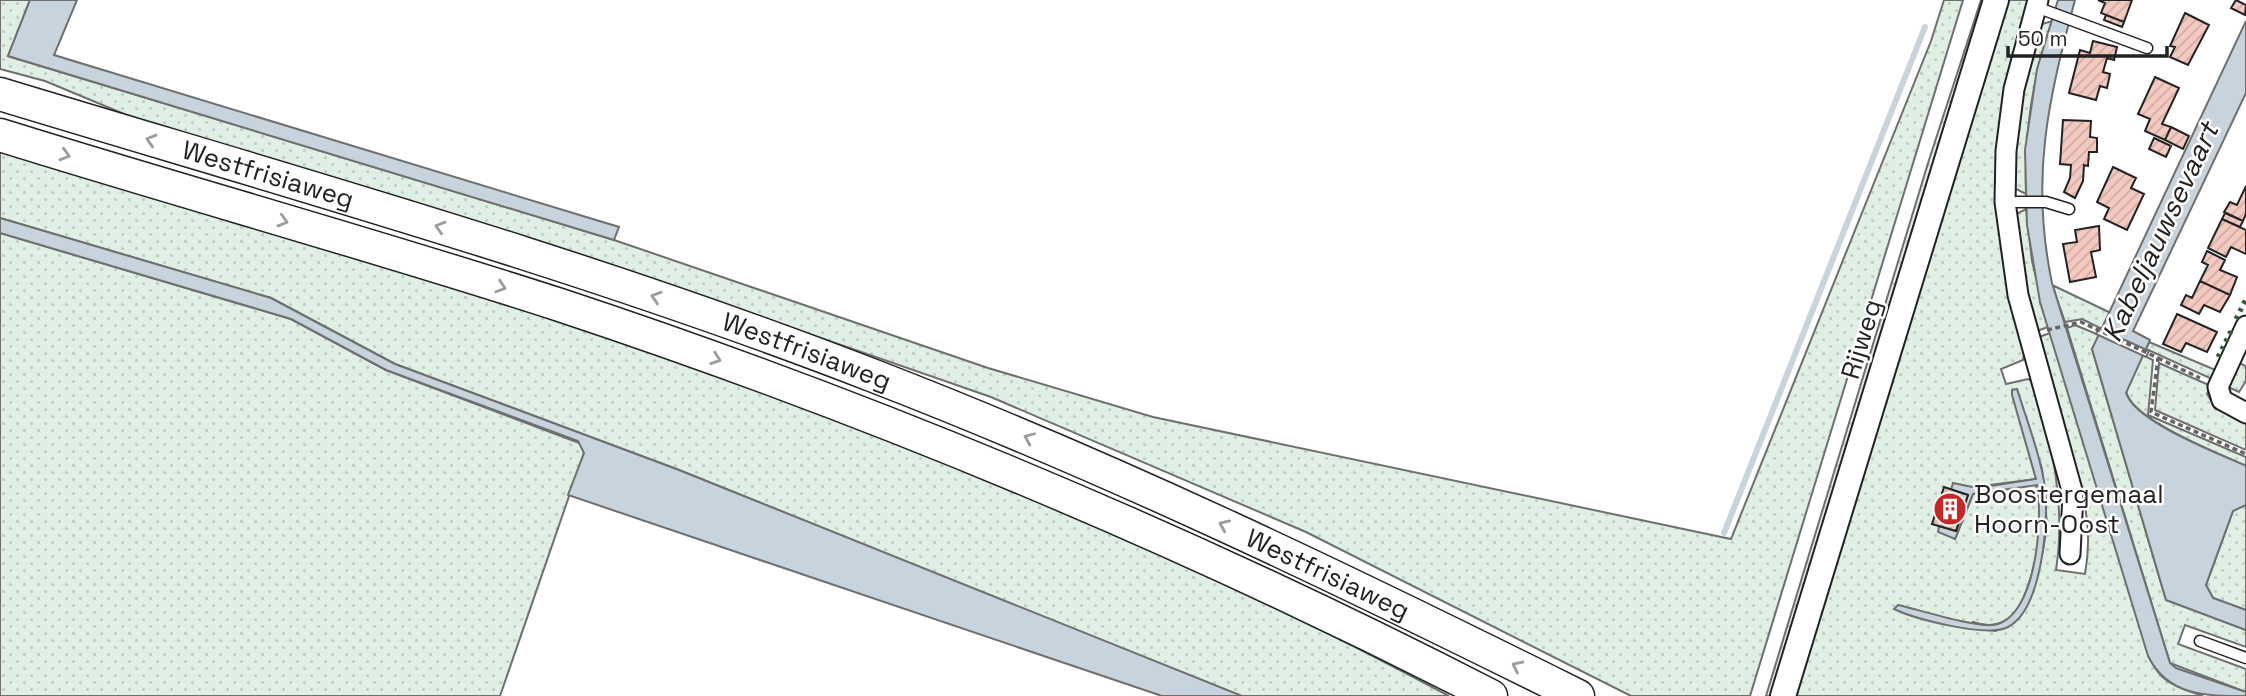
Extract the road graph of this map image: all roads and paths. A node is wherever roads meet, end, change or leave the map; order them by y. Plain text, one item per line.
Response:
1 (1996, 0) edge
2 (2042, 7) edge
3 (2147, 48) dead end
4 (0, 94) edge
5 (0, 135) edge
6 (2014, 202) junction
7 (2069, 209) dead end
8 (2246, 327) edge
9 (2044, 331) dead end
10 (2158, 358) junction
11 (2218, 387) junction
12 (2246, 413) edge
13 (2246, 454) edge
14 (2070, 554) dead end
15 (2200, 641) dead end
16 (2246, 658) edge
17 (1491, 696) edge
18 (1578, 696) edge
19 (1783, 696) edge

1 - 19 street, Rijweg
2 - 3 lane
2 - 6 street
18 -> 4 highway, Westfrisiaweg
5 -> 17 highway, Westfrisiaweg
6 - 7 lane
6 - 14 street
8 - 11 street
9 - 10 path
10 - 11 path
10 - 13 path
11 - 12 street
15 - 16 lane

